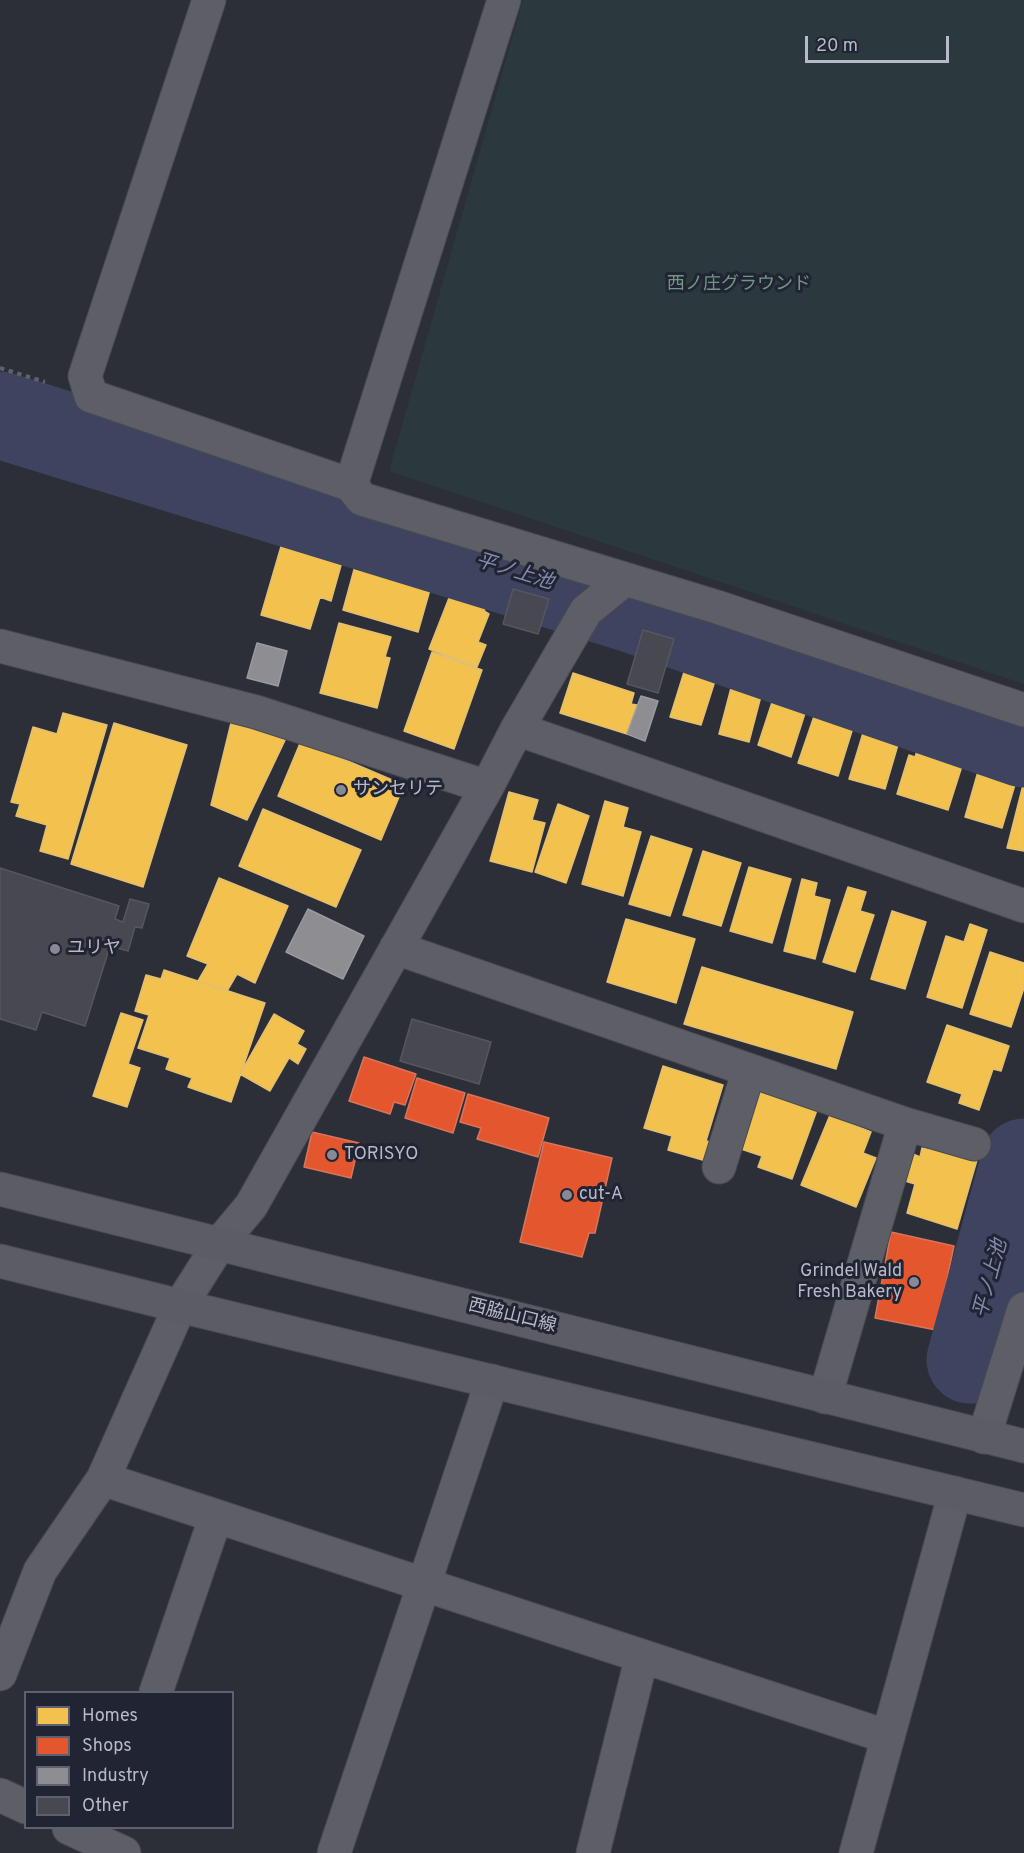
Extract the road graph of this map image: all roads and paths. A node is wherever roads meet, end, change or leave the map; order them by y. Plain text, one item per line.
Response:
1 (209, 0) edge
2 (504, 0) edge
3 (351, 485) junction
4 (625, 579) junction
5 (0, 646) edge
6 (1024, 710) edge
7 (517, 729) junction
8 (487, 787) junction
9 (1024, 906) edge
10 (396, 948) junction
11 (749, 1070) junction
12 (905, 1124) junction
13 (974, 1144) dead end
14 (720, 1167) dead end
15 (0, 1189) edge
16 (220, 1243) junction
17 (0, 1261) edge
18 (180, 1306) junction
19 (1024, 1309) edge
20 (492, 1381) junction
21 (825, 1397) junction
22 (984, 1437) junction
23 (1024, 1446) edge
24 (103, 1479) junction
25 (955, 1493) junction
26 (1024, 1510) edge
27 (216, 1516) junction
28 (424, 1585) junction
29 (642, 1656) junction
30 (0, 1674) edge
31 (156, 1691) edge
32 (888, 1737) junction
33 (0, 1796) edge
34 (24, 1806) edge
35 (75, 1829) edge
36 (112, 1841) edge
37 (334, 1853) edge
38 (593, 1853) edge
39 (856, 1853) edge

1 - 3 street
2 - 3 street
3 - 4 street
4 - 6 street
4 - 7 street
5 - 8 street
7 - 8 street
7 - 9 street
8 - 10 street
10 - 11 street
10 - 16 street
11 - 12 street
11 - 14 street
12 - 13 street
12 - 21 street
15 - 16 street, 西脇山口線
16 - 18 street
16 - 21 street, 西脇山口線
17 - 18 street
18 - 20 street
18 - 24 street
19 - 22 street
20 - 25 street
20 - 28 street
21 - 22 street, 西脇山口線
22 - 23 street, 西脇山口線
24 - 27 street
24 - 30 street
25 - 26 street
25 - 32 street
27 - 28 street
27 - 31 street
28 - 29 street
28 - 37 street
29 - 32 street
29 - 38 street
32 - 39 street
33 - 34 street
35 - 36 street

